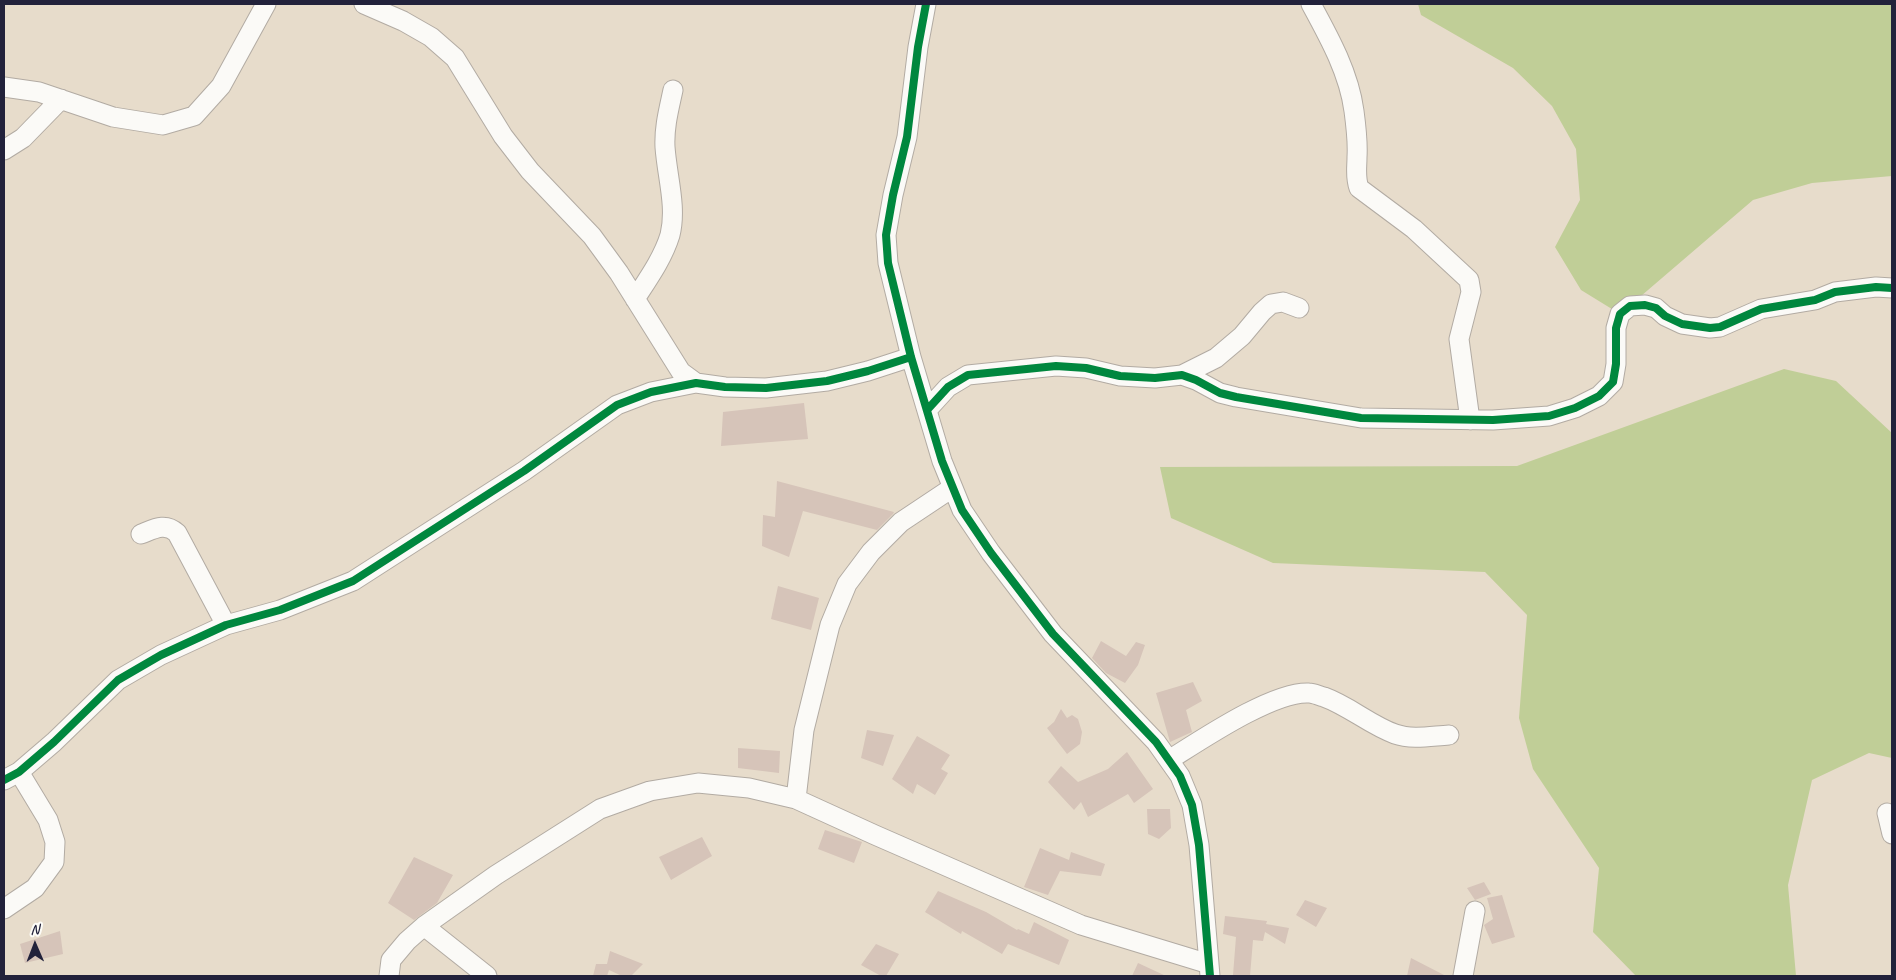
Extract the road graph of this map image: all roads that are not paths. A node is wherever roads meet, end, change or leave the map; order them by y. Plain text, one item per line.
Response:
1 (266, 4) edge
2 (364, 4) edge
3 (926, 4) edge
4 (1311, 4) edge
5 (4, 87) edge
6 (673, 90) dead end
7 (61, 99) junction
8 (4, 150) edge
9 (1892, 288) edge
10 (635, 300) junction
11 (1299, 308) dead end
12 (911, 357) junction
13 (1182, 375) junction
14 (696, 383) junction
15 (927, 410) junction
16 (1470, 420) junction
17 (952, 488) junction
18 (141, 534) dead end
19 (226, 625) junction
20 (1448, 735) dead end
21 (1168, 760) junction
22 (12, 776) edge
23 (796, 799) junction
24 (1886, 813) dead end
25 (1892, 834) edge
26 (4, 909) edge
27 (1475, 911) dead end
28 (424, 926) junction
29 (1209, 970) edge
30 (389, 976) edge
31 (487, 976) edge
32 (1463, 976) edge

1 - 7 street
2 - 10 street
3 - 12 street
4 - 16 street
5 - 7 street
6 - 10 street
7 - 8 street
9 - 16 street
10 - 14 street
11 - 13 street
12 - 14 street
12 - 15 street
13 - 15 street
13 - 16 street
14 - 19 street
15 - 17 street
17 - 21 street
17 - 23 street
18 - 19 street
19 - 22 street
20 - 21 street
21 - 29 street
22 - 26 street
23 - 28 street
23 - 29 street
24 - 25 street
27 - 32 street
28 - 30 street
28 - 31 street

